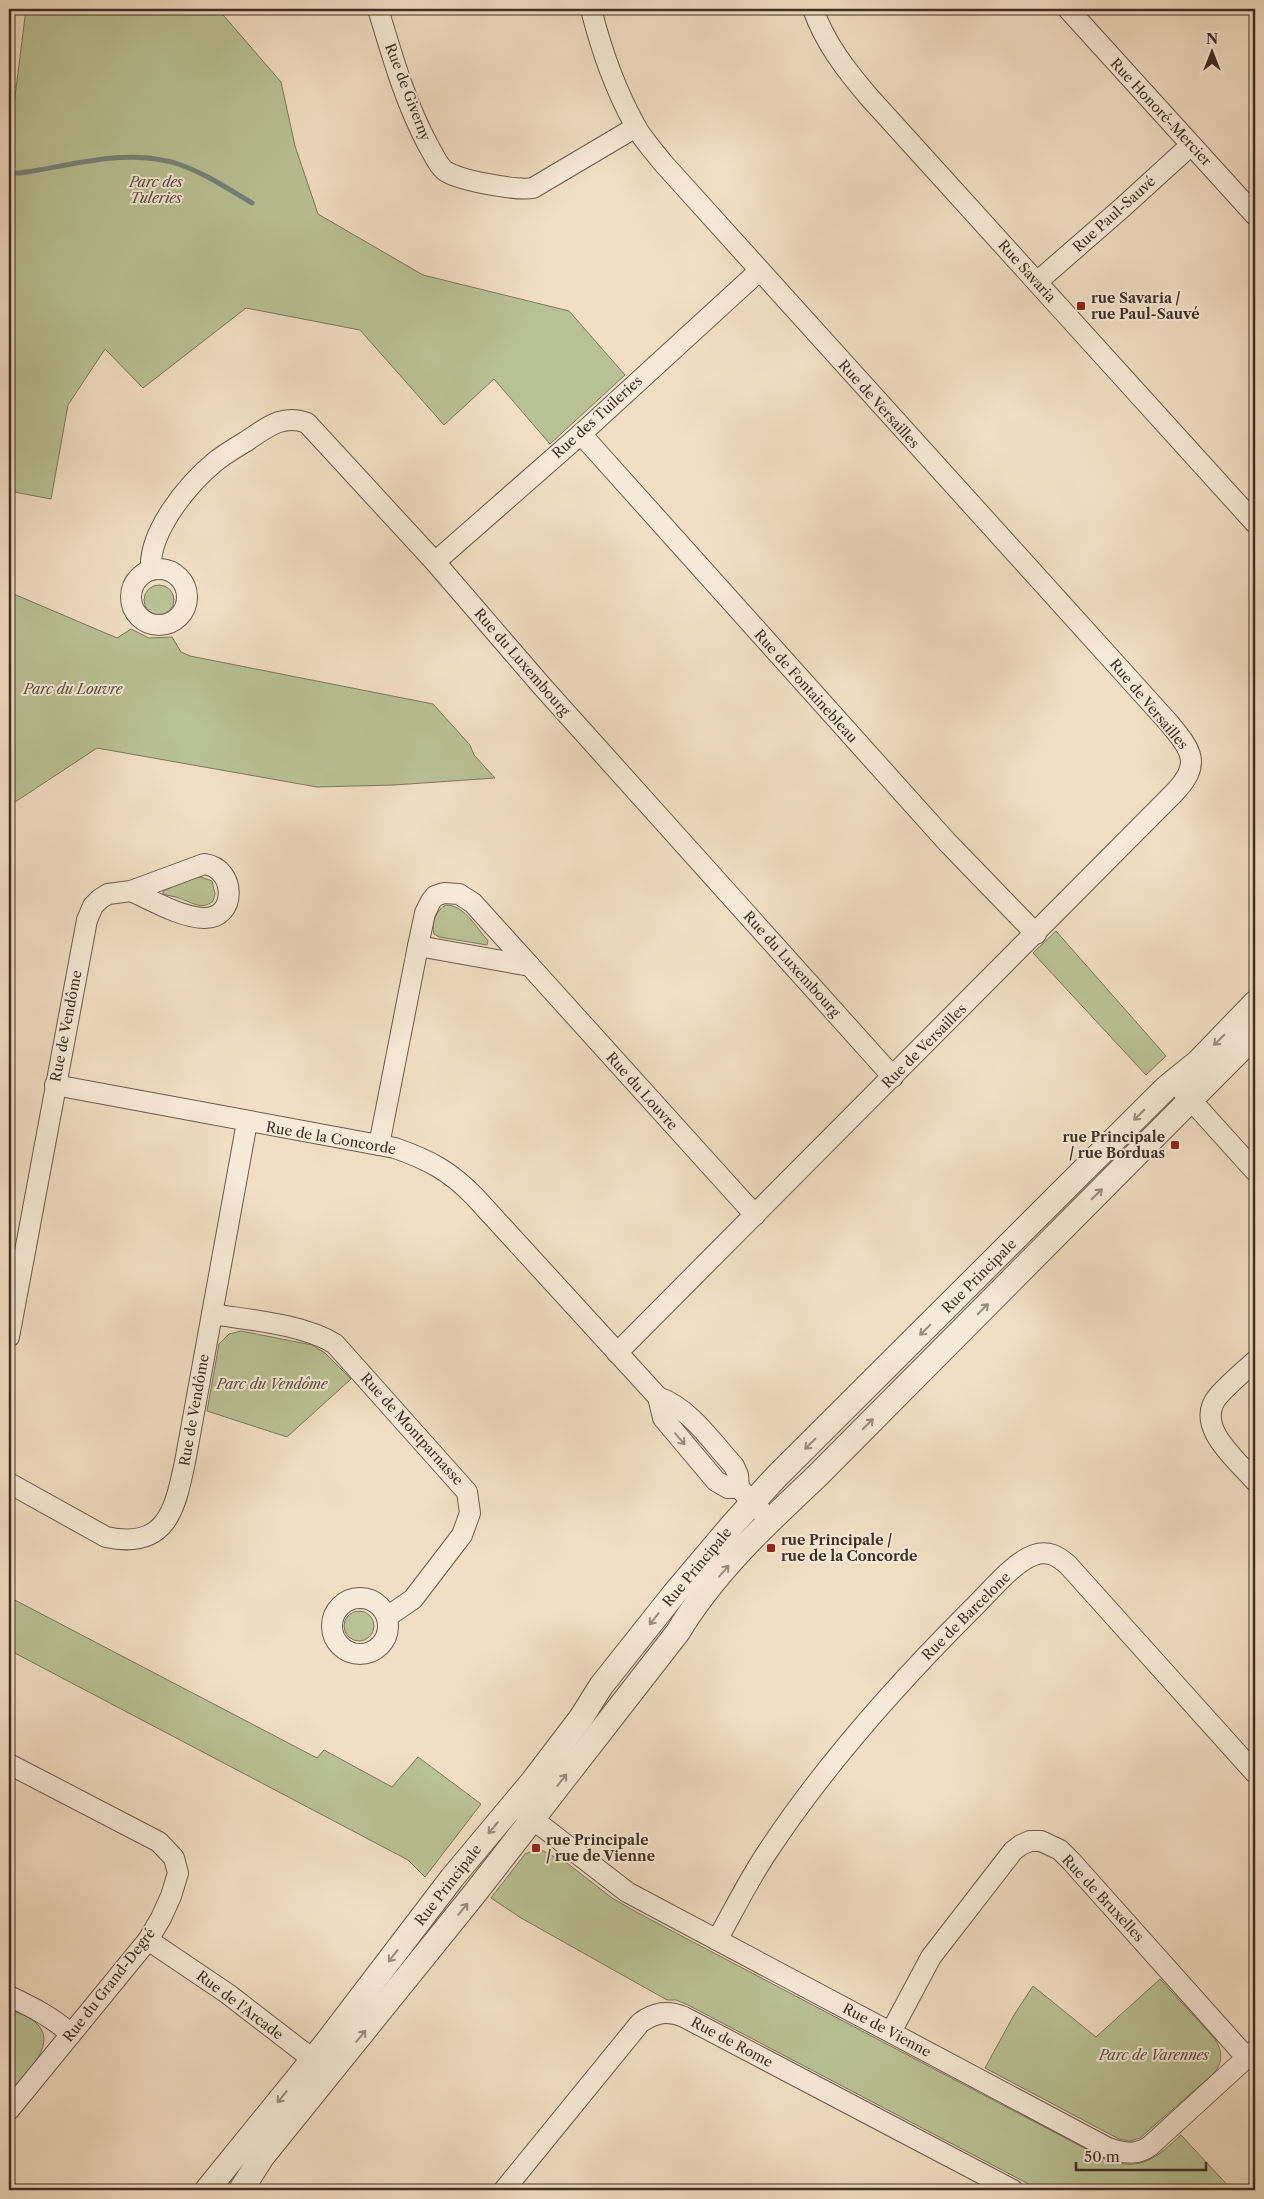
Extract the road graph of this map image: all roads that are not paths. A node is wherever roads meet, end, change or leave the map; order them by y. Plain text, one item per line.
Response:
1 (378, 9) edge
2 (591, 9) edge
3 (813, 9) edge
4 (1068, 9) edge
5 (636, 127) junction
6 (1191, 145) junction
7 (1255, 215) edge
8 (759, 271) junction
9 (1037, 282) junction
10 (580, 434) junction
11 (1255, 523) edge
12 (435, 562) junction
13 (152, 570) dead end
14 (131, 891) dead end
15 (1036, 934) junction
16 (418, 946) junction
17 (530, 966) junction
18 (1255, 1003) edge
19 (1255, 1035) edge
20 (893, 1077) junction
21 (1174, 1081) junction
22 (55, 1085) junction
23 (1191, 1099) junction
24 (247, 1122) junction
25 (379, 1145) junction
26 (1255, 1171) edge
27 (755, 1215) junction
28 (212, 1314) junction
29 (9, 1337) edge
30 (617, 1354) junction
31 (1255, 1361) edge
32 (1255, 1481) edge
33 (9, 1483) edge
34 (746, 1495) junction
35 (770, 1520) junction
36 (387, 1616) dead end
37 (9, 1764) edge
38 (1255, 1774) edge
39 (514, 1804) junction
40 (532, 1818) junction
41 (148, 1940) junction
42 (717, 1940) junction
43 (9, 1996) edge
44 (891, 2032) junction
45 (71, 2034) junction
46 (1251, 2054) edge
47 (321, 2066) junction
48 (9, 2110) edge
49 (207, 2190) edge
50 (241, 2190) edge
51 (504, 2190) edge
52 (1013, 2190) edge

1 - 5 street, Rue de Giverny
2 - 5 street, Rue de Versailles
3 - 9 street, Rue Savaria
4 - 6 street, Rue Honoré-Mercier
5 - 8 street, Rue de Versailles
6 - 7 street, Rue Honoré-Mercier
6 - 9 street, Rue Paul-Sauvé
8 - 10 street, Rue des Tuileries
8 - 15 street, Rue de Versailles
9 - 11 street, Rue Savaria
10 - 12 street, Rue des Tuileries
10 - 15 street, Rue de Fontainebleau
12 - 13 street, Rue du Luxembourg
12 - 20 street, Rue du Luxembourg
14 - 22 street, Rue de Vendôme
15 - 20 street, Rue de Versailles
16 - 17 street
16 - 17 street, Rue du Louvre
16 - 25 street, Rue du Louvre
17 - 27 street, Rue du Louvre
18 -> 21 street, Rue Principale
19 - 23 street, Rue Principale
20 - 27 street, Rue de Versailles
21 - 23 street
21 -> 34 street, Rue Principale
22 - 24 street, Rue de la Concorde
22 - 29 street, Rue de Vendôme
23 - 26 street
35 -> 23 street, Rue Principale
24 - 25 street, Rue de la Concorde
24 - 28 street, Rue de Vendôme
25 - 30 street, Rue de la Concorde
27 - 30 street, Rue de Versailles
28 - 33 street, Rue de Vendôme
28 - 36 street, Rue de Montparnasse
30 - 34 street, Rue de la Concorde
31 - 32 street
34 - 35 street, Rue de la Concorde
34 -> 39 street, Rue Principale
40 -> 35 street, Rue Principale
37 - 41 street, Rue du Grand-Degré
38 - 42 street, Rue de Barcelone
39 - 40 street, Rue de Vienne
39 -> 47 street, Rue Principale
40 - 42 street, Rue de Vienne
47 -> 40 street, Rue Principale
41 - 45 street, Rue du Grand-Degré
41 - 47 street, Rue de l'Arcade
42 - 44 street, Rue de Vienne
43 - 45 street
44 - 46 street, Rue de Vienne
44 - 46 street, Rue de Bruxelles
45 - 48 street, Rue du Grand-Degré
47 -> 49 street, Rue Principale
47 - 50 street, Rue Principale
51 - 52 street, Rue de Rome

